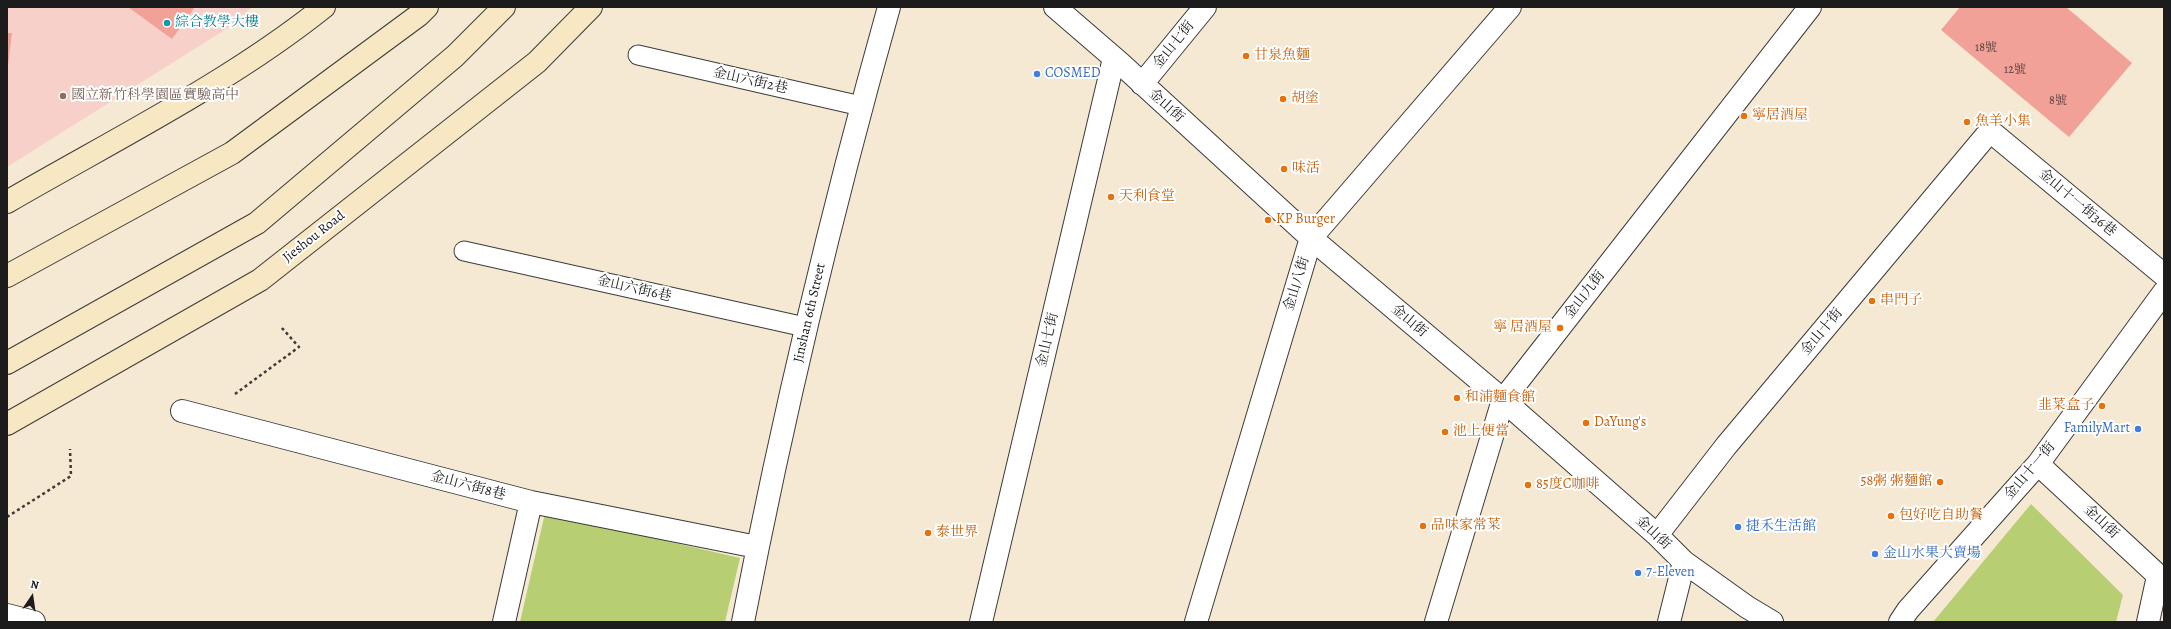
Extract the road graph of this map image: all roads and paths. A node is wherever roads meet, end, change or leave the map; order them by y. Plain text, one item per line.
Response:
1 (324, 7) edge
2 (427, 7) edge
3 (504, 7) edge
4 (591, 7) edge
5 (889, 7) edge
6 (1055, 7) edge
7 (1205, 7) edge
8 (1510, 7) edge
9 (1810, 7) edge
10 (638, 55) dead end
11 (1114, 58) junction
12 (1142, 84) junction
13 (861, 106) junction
14 (1990, 131) joint
15 (7, 202) edge
16 (1311, 238) junction
17 (464, 251) dead end
18 (2164, 275) edge
19 (7, 276) edge
20 (2164, 292) edge
21 (281, 327) dead end
22 (805, 327) junction
23 (7, 363) edge
24 (1503, 400) junction
25 (182, 411) dead end
26 (205, 416) junction
27 (7, 424) edge
28 (70, 449) dead end
29 (2038, 464) junction
30 (531, 502) junction
31 (7, 517) edge
32 (1657, 535) junction
33 (757, 548) junction
34 (1684, 562) junction
35 (2161, 578) edge
36 (7, 615) edge
37 (34, 622) edge
38 (504, 622) edge
39 (743, 622) edge
40 (981, 622) edge
41 (1196, 622) edge
42 (1436, 622) edge
43 (1669, 622) edge
44 (1772, 622) edge
45 (1900, 622) edge
46 (2148, 622) edge

1 - 15 street
2 - 19 street
3 - 23 street
4 - 27 street, Jieshou Road
5 - 13 street, Jinshan 6th Street
6 - 11 street, 金山街
7 - 12 street, 金山七街
8 - 16 street, 金山八街
9 - 24 street, 金山九街
10 - 13 lane, 金山六街2巷
11 - 12 street, 金山街
11 - 40 street, 金山七街
12 - 16 street, 金山街
13 - 22 street, Jinshan 6th Street
14 - 18 street, 金山十一街36巷
14 - 32 street, 金山十街
16 - 24 street, 金山街
16 - 41 street, 金山八街
17 - 22 lane, 金山六街6巷
20 - 29 street, 金山十一街
21 - 26 path
22 - 33 street, Jinshan 6th Street
24 - 32 street, 金山街
24 - 42 street, 金山九街
25 - 26 street, 金山六街8巷
26 - 30 street, 金山六街8巷
28 - 31 path
29 - 35 street, 金山街
29 - 45 street, 金山十一街
30 - 33 street, 金山六街8巷
30 - 38 street
32 - 34 street, 金山街
33 - 39 street, Jinshan 6th Street
34 - 43 street
34 - 44 street, 金山街
35 - 46 street
36 - 37 street

